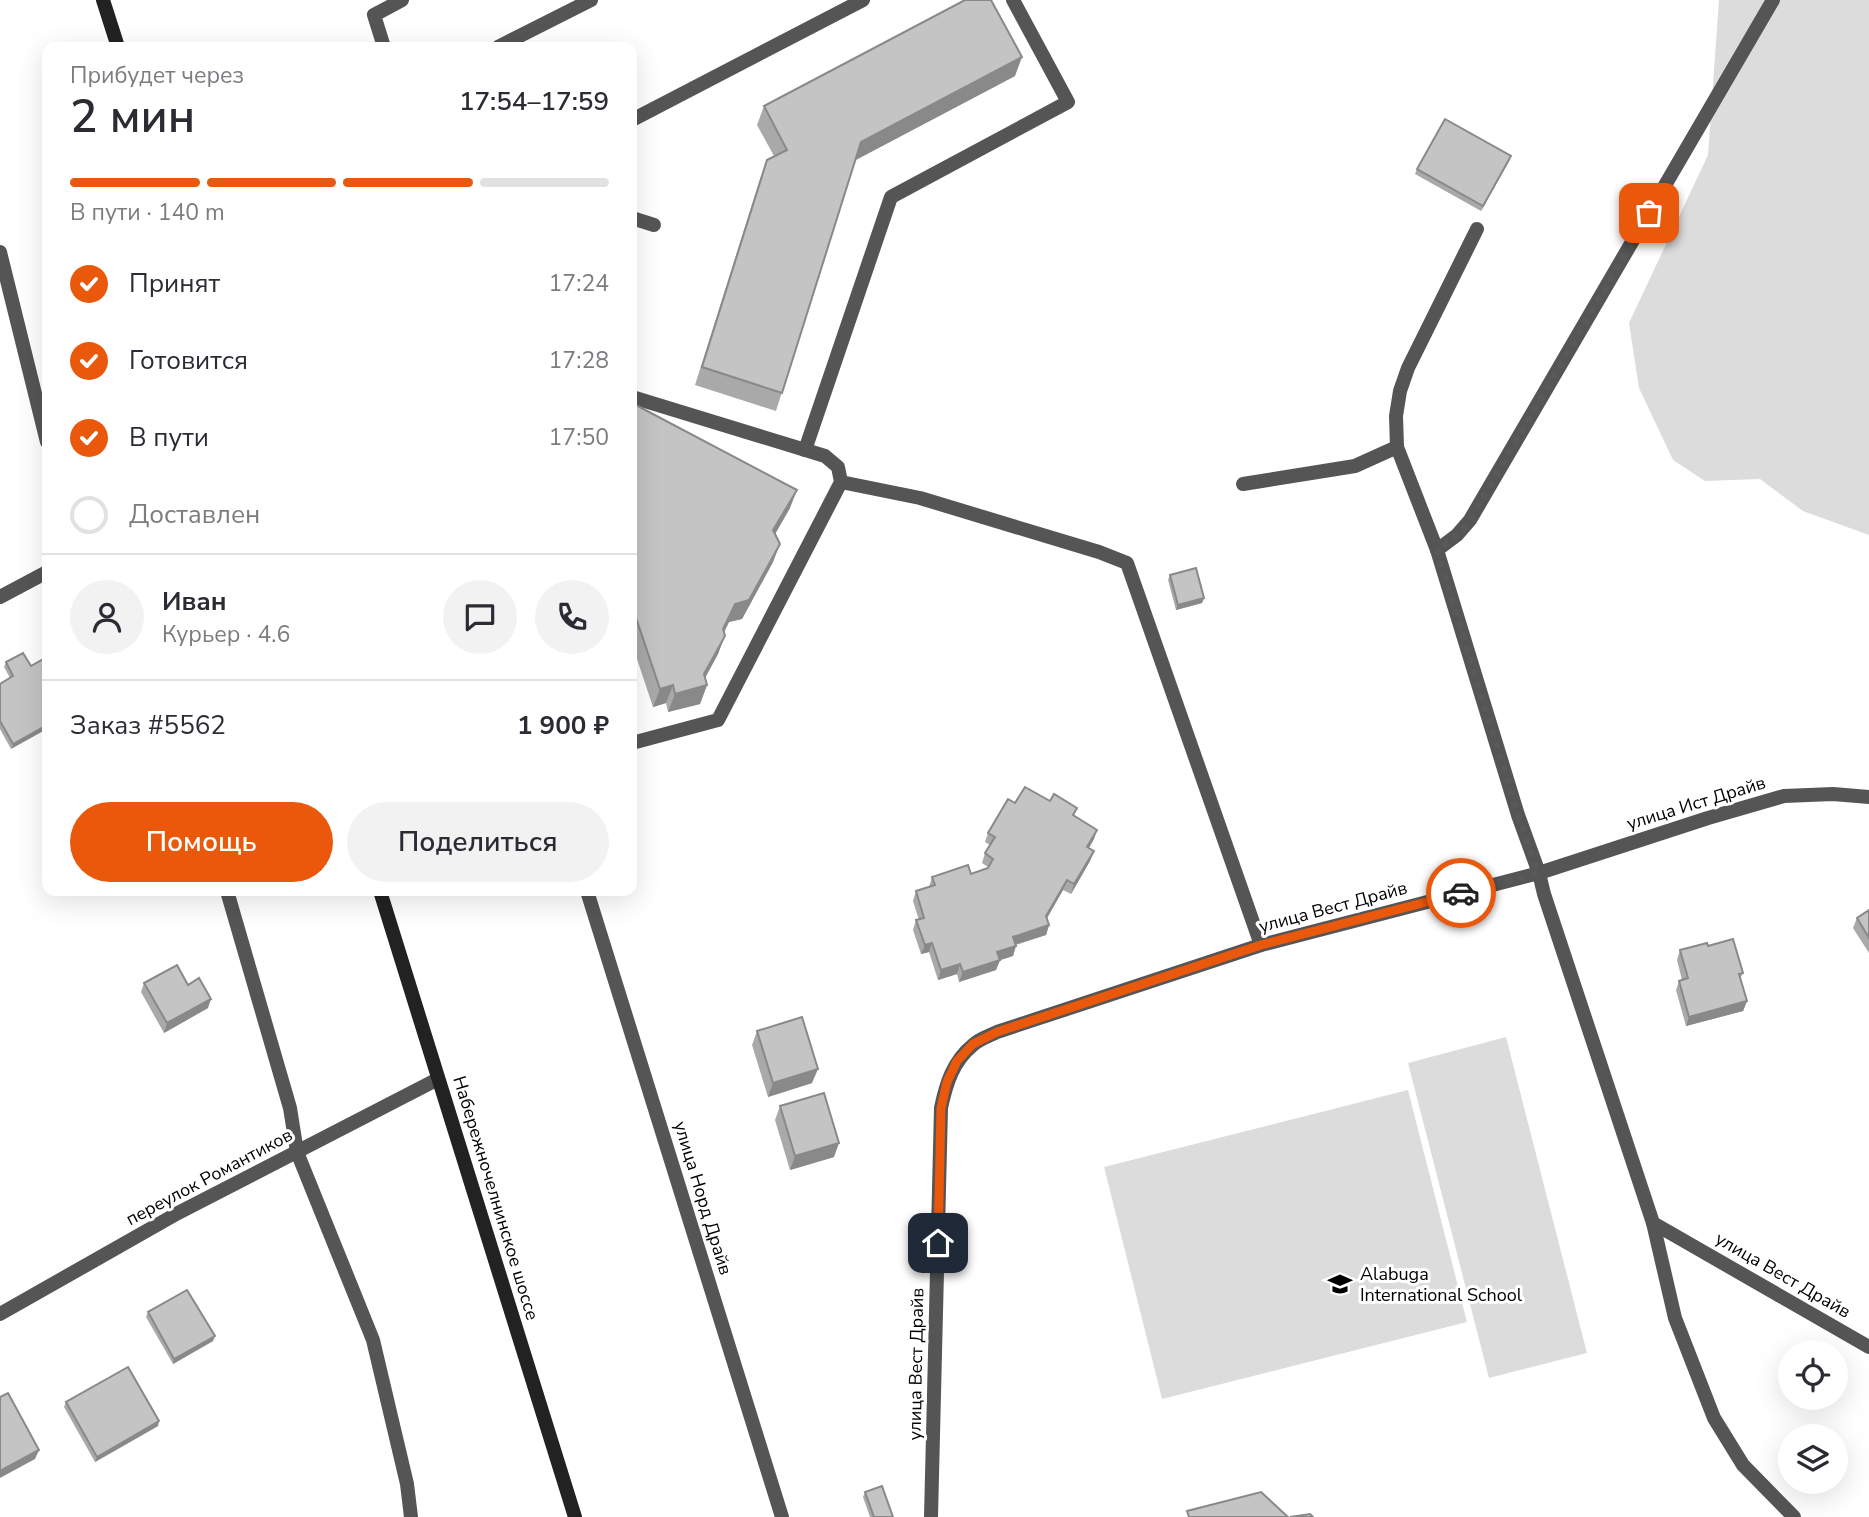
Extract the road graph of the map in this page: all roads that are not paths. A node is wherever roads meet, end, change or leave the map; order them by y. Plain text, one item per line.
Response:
1 (103, 0) edge
2 (369, 0) edge
3 (402, 0) edge
4 (591, 0) edge
5 (863, 0) edge
6 (1013, 0) edge
7 (1773, 0) edge
8 (374, 15) junction
9 (116, 42) edge
10 (382, 42) edge
11 (508, 42) edge
12 (637, 117) edge
13 (637, 220) edge
14 (654, 225) dead end
15 (1477, 229) dead end
16 (0, 252) edge
17 (637, 399) edge
18 (42, 428) edge
19 (1397, 447) junction
20 (805, 450) junction
21 (841, 482) junction
22 (1243, 484) dead end
23 (1437, 550) junction
24 (42, 575) edge
25 (0, 597) edge
26 (637, 742) edge
27 (1869, 797) edge
28 (1538, 873) junction
29 (228, 896) edge
30 (382, 896) edge
31 (589, 896) edge
32 (1261, 945) junction
33 (438, 1079) junction
34 (297, 1152) junction
35 (1653, 1223) junction
36 (0, 1314) edge
37 (1869, 1347) edge
38 (411, 1517) edge
39 (575, 1517) edge
40 (782, 1517) edge
41 (931, 1517) edge
42 (1794, 1517) edge

1 - 9 main road
2 - 8 street
3 - 8 street
4 - 11 street
5 - 12 street
6 - 20 street
7 - 23 street
8 - 10 street
13 - 14 street
15 - 19 street
16 - 18 street
17 - 20 street
19 - 22 street
19 - 23 street
20 - 21 street
21 - 26 street
21 - 32 street
23 - 28 street
24 - 25 street
27 - 28 street, улица Ист Драйв
28 - 32 street, улица Вест Драйв
28 - 35 street
29 - 34 street
30 - 33 main road, Набережночелнинское шоссе
31 - 40 street, улица Норд Драйв
32 - 41 street, улица Вест Драйв
33 - 34 street, переулок Романтиков
33 - 39 main road, Набережночелнинское шоссе
34 - 36 street, переулок Романтиков
34 - 38 street
35 - 37 street, улица Вест Драйв
35 - 42 street

